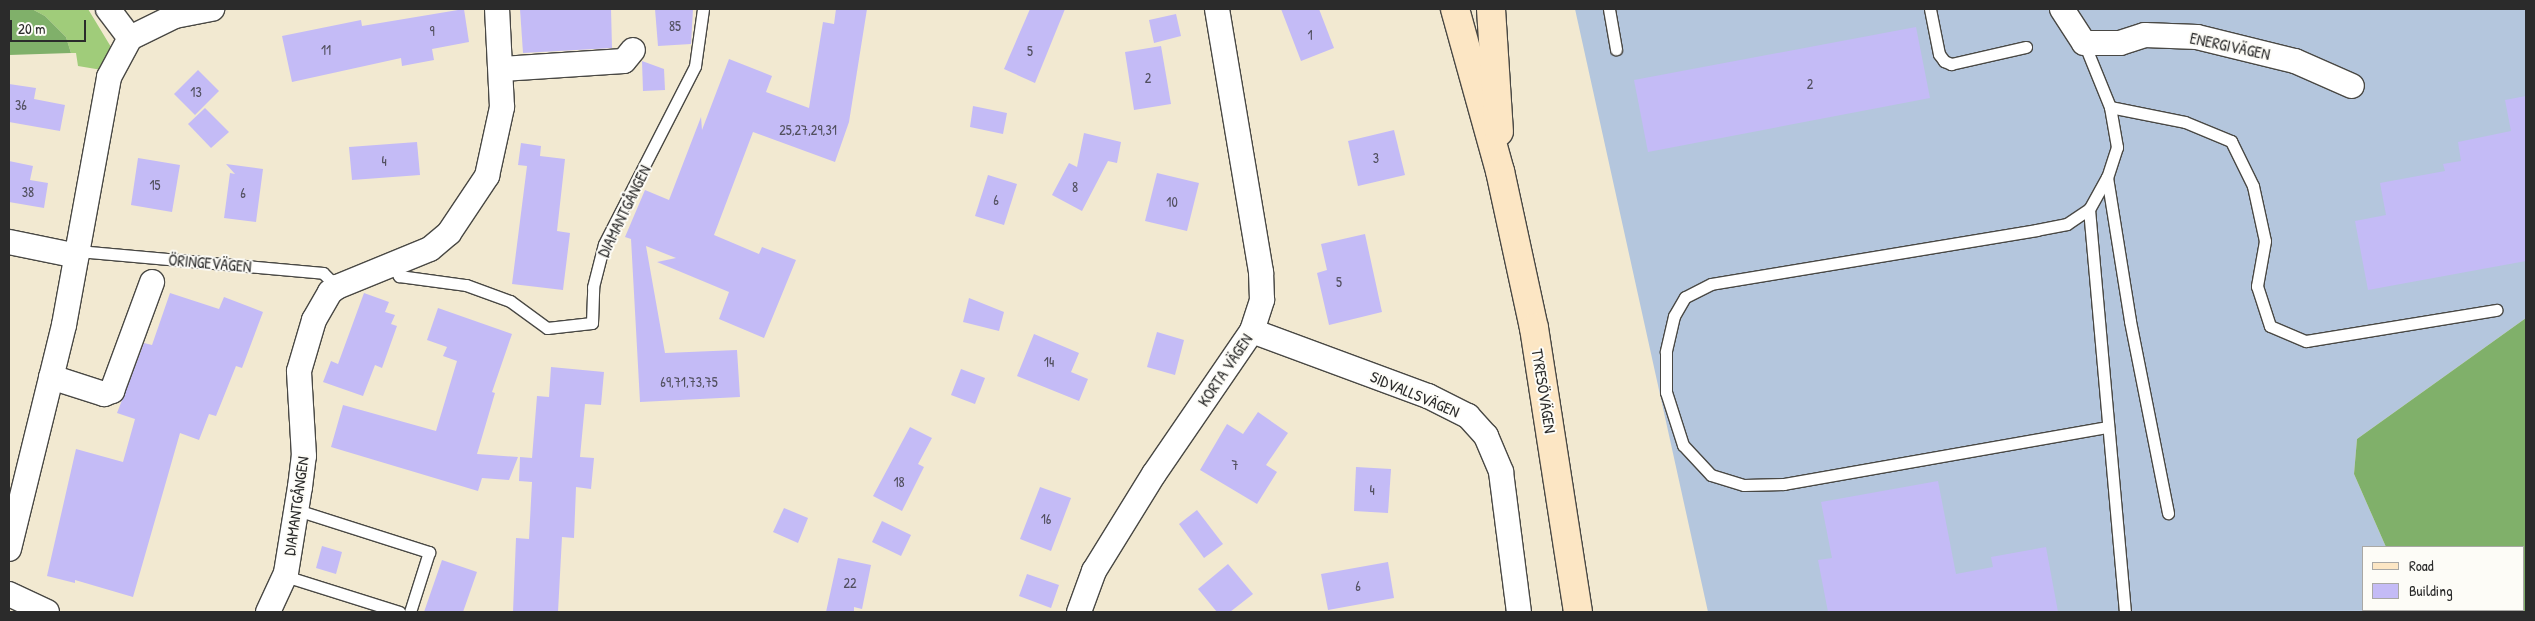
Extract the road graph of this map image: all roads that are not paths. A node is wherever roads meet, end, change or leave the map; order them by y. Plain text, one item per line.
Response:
1 (108, 9) edge
2 (212, 9) edge
3 (497, 9) edge
4 (703, 9) edge
5 (1217, 9) edge
6 (1455, 9) edge
7 (1490, 9) edge
8 (1609, 9) edge
9 (1930, 9) edge
10 (2062, 9) edge
11 (130, 38) junction
12 (2084, 43) junction
13 (2026, 47) dead end
14 (1616, 49) dead end
15 (633, 50) dead end
16 (502, 69) junction
17 (2352, 86) dead end
18 (2110, 107) junction
19 (1500, 171) junction
20 (2107, 178) junction
21 (2089, 209) junction
22 (9, 242) edge
23 (78, 254) junction
24 (392, 263) junction
25 (152, 282) dead end
26 (336, 287) junction
27 (2496, 310) dead end
28 (1252, 331) junction
29 (52, 377) junction
30 (2108, 426) junction
31 (297, 510) junction
32 (2168, 513) dead end
33 (9, 549) edge
34 (285, 576) junction
35 (9, 594) edge
36 (47, 612) edge
37 (268, 612) edge
38 (399, 612) edge
39 (410, 612) edge
40 (1079, 612) edge
41 (1519, 612) edge
42 (1578, 612) edge
43 (2125, 612) edge

1 - 11 street
2 - 11 street
3 - 16 street
4 - 24 lane, DIAMANTGÅNGEN
5 - 28 street, KORTA VÄGEN
6 - 19 main road, TYRESÖVÄGEN
7 - 19 main road, TYRESÖVÄGEN
8 - 14 lane
9 - 13 lane
10 - 12 street
11 - 23 street
12 - 17 street, ENERGIVÄGEN
12 - 18 lane
15 - 16 street
16 - 24 street
18 - 20 lane
18 - 27 lane
19 - 42 main road, TYRESÖVÄGEN
20 - 21 lane
20 - 32 lane
21 - 30 lane
21 - 30 lane
22 - 23 street, ÖRINGEVÄGEN
23 - 26 lane, ÖRINGEVÄGEN
23 - 29 street
24 - 26 street
25 - 29 street, ÖRINGEVÄGEN
26 - 31 street, DIAMANTGÅNGEN
28 - 40 street, KORTA VÄGEN
28 - 41 street, SIDVALLSVÄGEN
29 - 33 street
30 - 43 lane
31 - 34 street, DIAMANTGÅNGEN
31 - 39 lane
34 - 37 street, DIAMANTGÅNGEN
34 - 38 lane
35 - 36 street

